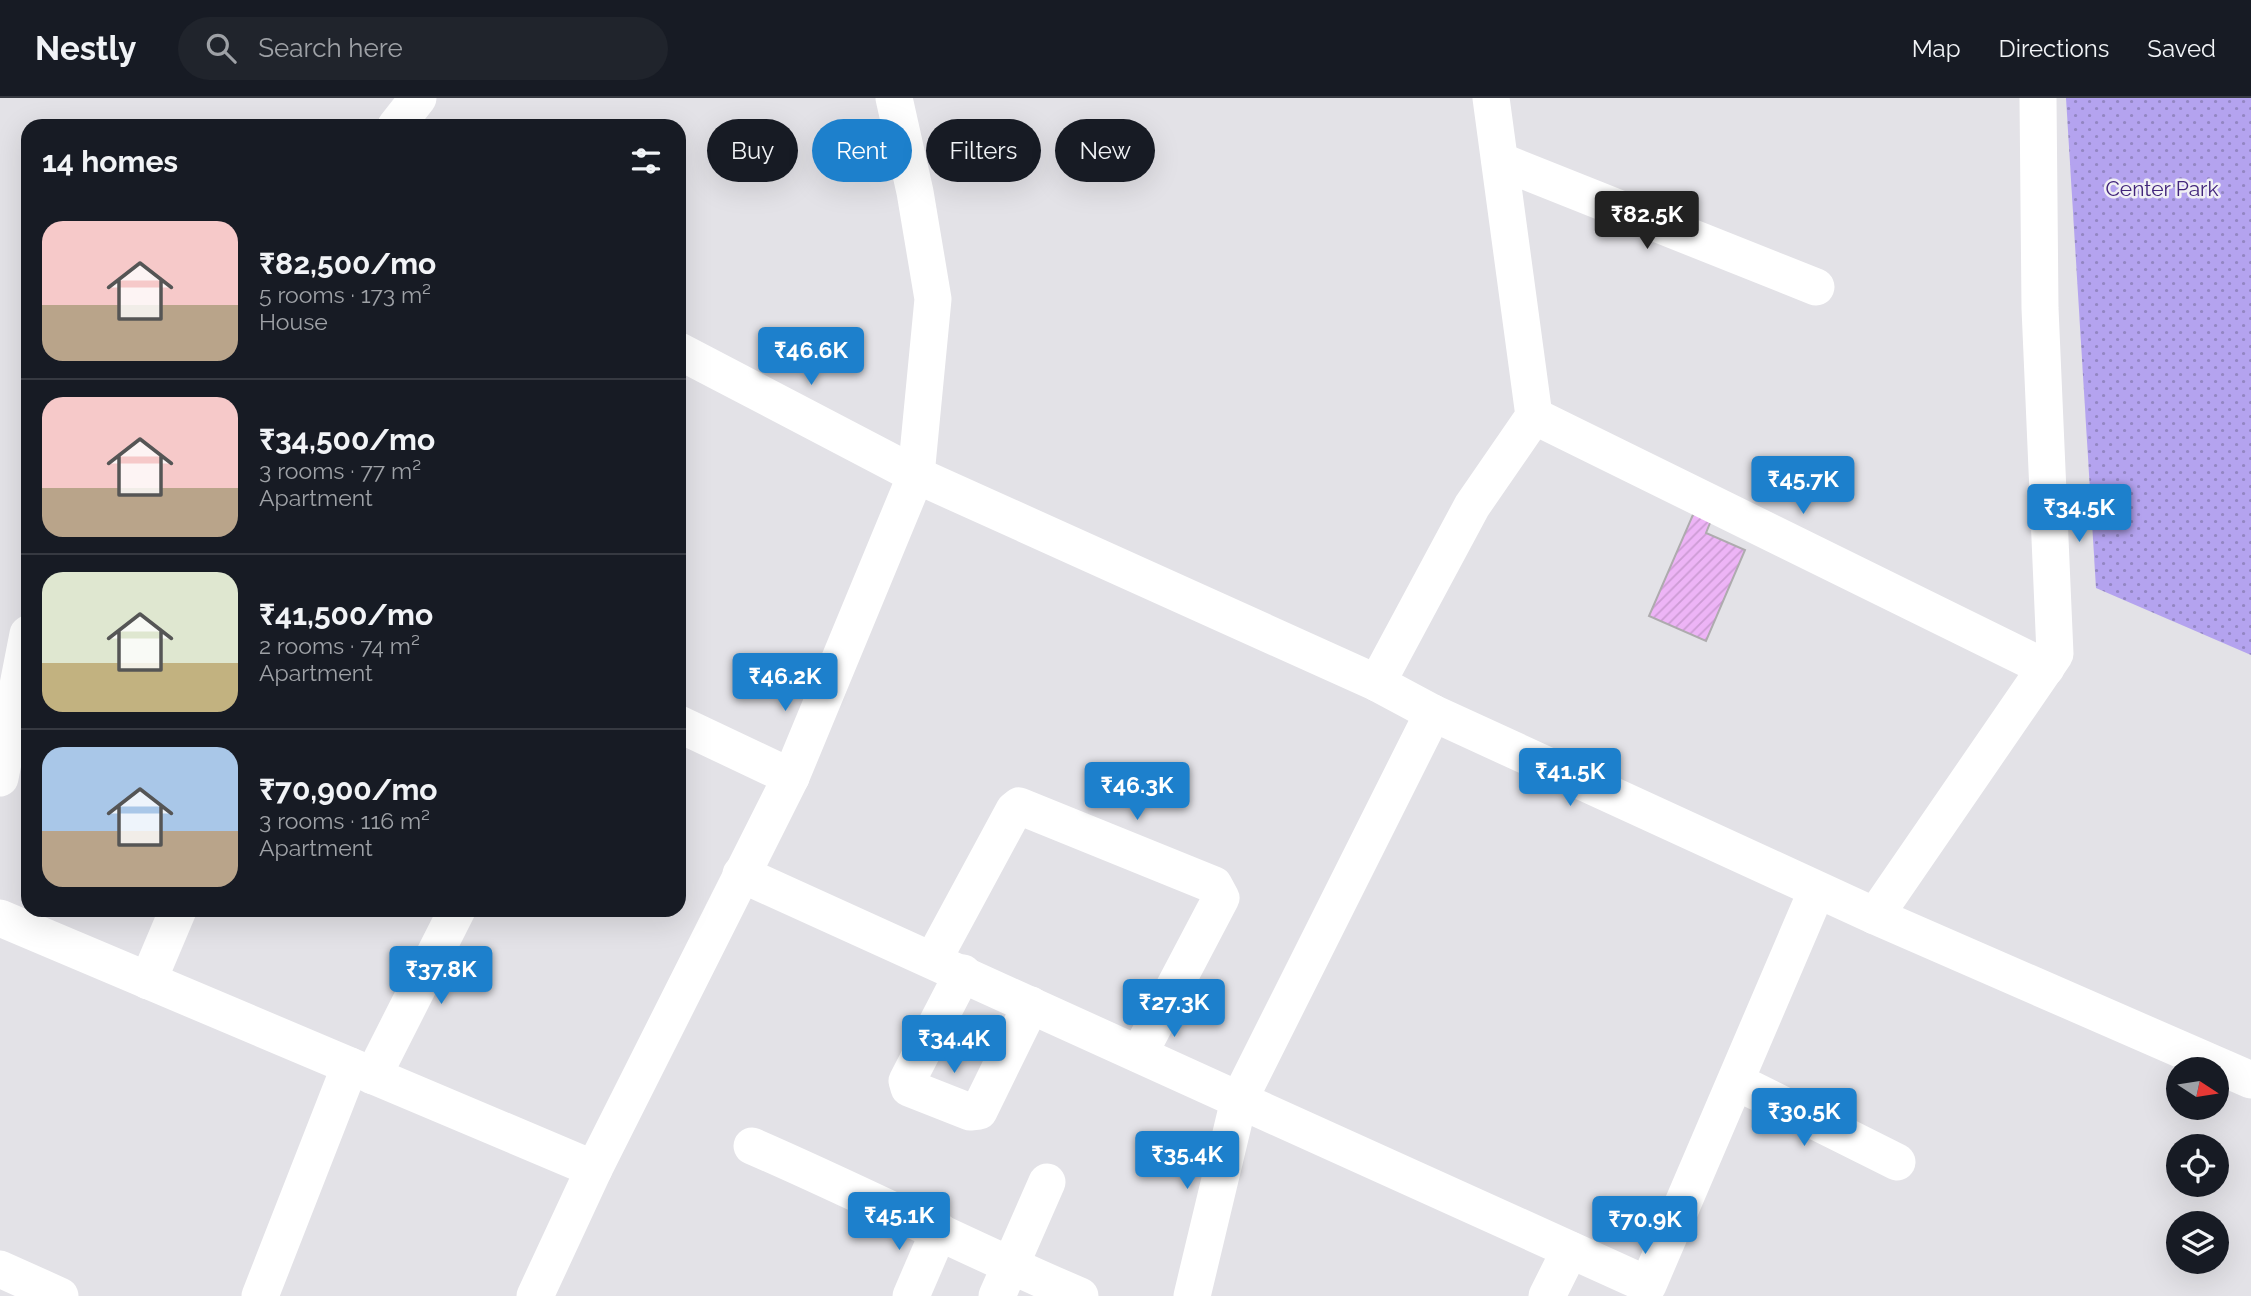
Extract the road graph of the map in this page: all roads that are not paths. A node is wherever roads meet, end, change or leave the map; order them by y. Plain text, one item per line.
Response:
1 (418, 98) edge
2 (894, 98) edge
3 (1491, 98) edge
4 (2038, 98) edge
5 (402, 119) edge
6 (1500, 161) junction
7 (1816, 287) dead end
8 (686, 355) edge
9 (1534, 416) junction
10 (916, 475) junction
11 (18, 636) edge
12 (2046, 668) junction
13 (1377, 683) junction
14 (1433, 713) junction
15 (686, 727) edge
16 (791, 777) junction
17 (0, 778) edge
18 (741, 874) junction
19 (1817, 890) junction
20 (1875, 916) junction
21 (175, 917) edge
22 (453, 917) edge
23 (0, 918) edge
24 (948, 967) junction
25 (148, 981) junction
26 (1031, 1005) junction
27 (1139, 1054) junction
28 (362, 1071) junction
29 (2251, 1080) edge
30 (1737, 1082) junction
31 (1239, 1100) junction
32 (752, 1146) dead end
33 (1897, 1162) dead end
34 (594, 1169) junction
35 (1047, 1182) dead end
36 (939, 1231) junction
37 (1570, 1250) junction
38 (0, 1269) edge
39 (1004, 1281) edge
40 (1655, 1292) edge
41 (60, 1296) edge
42 (260, 1296) edge
43 (535, 1296) edge
44 (911, 1296) edge
45 (1080, 1296) edge
46 (1192, 1296) edge
47 (1547, 1296) edge

1 - 5 street
2 - 10 street
3 - 6 street
4 - 12 street
6 - 7 street
6 - 9 street
8 - 10 street
9 - 12 street
9 - 13 street
10 - 13 street
10 - 16 street
11 - 17 street
12 - 20 street
13 - 14 street
14 - 19 street
14 - 31 street
15 - 16 street
16 - 18 street
18 - 24 street
18 - 34 street
19 - 20 street
19 - 30 street
20 - 29 street
21 - 25 street
22 - 28 street
23 - 25 street
24 - 26 street
24 - 26 street
24 - 27 street
25 - 28 street
26 - 27 street
27 - 31 street
28 - 34 street
28 - 42 street
30 - 33 street
30 - 40 street
31 - 37 street
31 - 46 street
32 - 36 street
34 - 43 street
35 - 39 street
36 - 39 street
36 - 44 street
37 - 40 street
37 - 47 street
38 - 41 street
39 - 45 street

